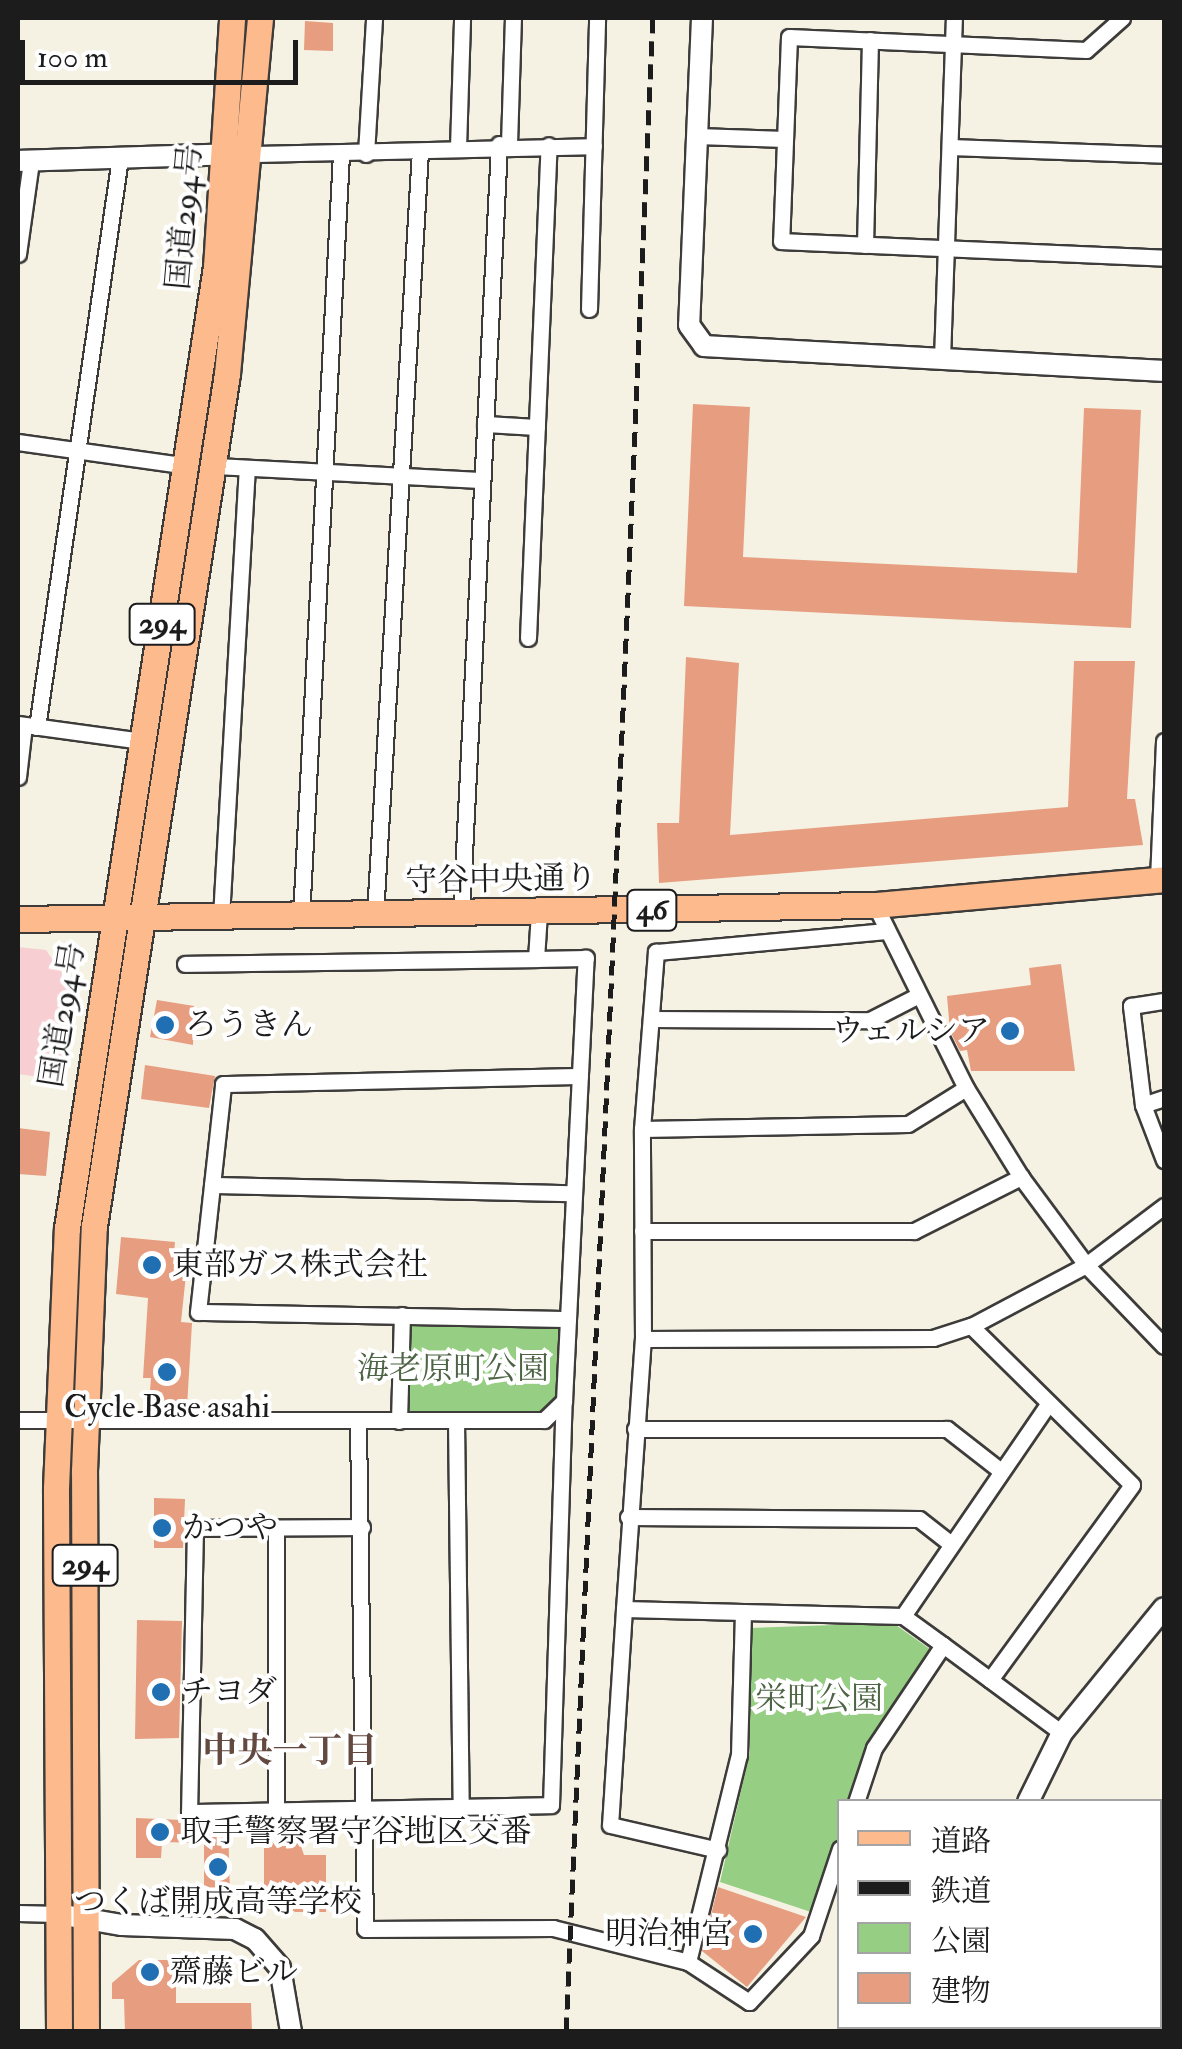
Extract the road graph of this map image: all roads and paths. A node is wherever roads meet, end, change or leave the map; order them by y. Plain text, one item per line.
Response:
1 (232, 18) edge
2 (260, 18) edge
3 (374, 18) edge
4 (462, 18) edge
5 (513, 18) edge
6 (597, 18) edge
7 (702, 18) edge
8 (954, 18) edge
9 (1122, 18) edge
10 (870, 40) junction
11 (954, 44) junction
12 (696, 136) junction
13 (785, 138) junction
14 (504, 144) junction
15 (549, 144) junction
16 (594, 146) junction
17 (950, 147) junction
18 (458, 148) junction
19 (420, 151) junction
20 (252, 154) junction
21 (366, 154) junction
22 (224, 155) junction
23 (342, 155) junction
24 (1164, 156) edge
25 (120, 158) junction
26 (24, 161) edge
27 (865, 245) junction
28 (946, 248) junction
29 (18, 254) edge
30 (1164, 258) edge
31 (589, 309) dead end
32 (942, 359) junction
33 (1164, 371) edge
34 (485, 424) junction
35 (537, 427) junction
36 (18, 442) edge
37 (76, 450) junction
38 (201, 466) junction
39 (247, 472) junction
40 (325, 472) junction
41 (400, 475) junction
42 (482, 480) junction
43 (528, 638) dead end
44 (26, 725) edge
45 (142, 741) junction
46 (1164, 741) edge
47 (18, 776) edge
48 (1162, 879) edge
49 (875, 906) junction
50 (539, 912) junction
51 (460, 914) junction
52 (375, 915) junction
53 (302, 916) junction
54 (221, 917) junction
55 (18, 919) edge
56 (112, 919) junction
57 (139, 919) junction
58 (887, 931) junction
59 (536, 959) junction
60 (185, 964) dead end
61 (918, 996) junction
62 (1164, 1001) edge
63 (652, 1019) junction
64 (580, 1076) junction
65 (966, 1088) junction
66 (1164, 1098) edge
67 (1143, 1105) junction
68 (642, 1129) junction
69 (1164, 1160) edge
70 (1021, 1176) junction
71 (212, 1185) junction
72 (574, 1193) junction
73 (1164, 1206) edge
74 (642, 1231) junction
75 (1086, 1265) junction
76 (402, 1315) junction
77 (568, 1319) junction
78 (971, 1326) junction
79 (644, 1339) junction
80 (1164, 1346) edge
81 (564, 1402) junction
82 (1049, 1403) junction
83 (18, 1420) edge
84 (58, 1420) junction
85 (86, 1420) junction
86 (456, 1420) junction
87 (399, 1421) junction
88 (358, 1422) junction
89 (635, 1429) junction
90 (1001, 1471) junction
91 (628, 1517) junction
92 (276, 1528) junction
93 (362, 1528) junction
94 (950, 1544) junction
95 (1164, 1608) edge
96 (624, 1609) junction
97 (742, 1612) junction
98 (903, 1616) junction
99 (943, 1645) junction
100 (990, 1680) junction
101 (1062, 1732) junction
102 (857, 1799) edge
103 (1029, 1799) edge
104 (461, 1806) junction
105 (276, 1807) junction
106 (362, 1808) junction
107 (718, 1850) junction
108 (837, 1858) edge
109 (18, 1912) edge
110 (58, 1914) junction
111 (86, 1918) junction
112 (688, 1962) junction
113 (59, 2032) edge
114 (86, 2032) edge
115 (291, 2032) edge

1 - 22 main road, 国道294号 / 294
2 - 20 main road, 国道294号 / 294
3 - 21 street
4 - 18 street
5 - 14 street
6 - 16 street
7 - 12 street
8 - 11 street
9 - 11 street
10 - 11 street
10 - 13 street
10 - 27 street
11 - 17 street
12 - 13 street
12 - 32 street
13 - 27 street
14 - 15 street
14 - 18 street
14 - 34 street
15 - 16 street
15 - 35 street
16 - 31 street
17 - 24 street
17 - 28 street
18 - 19 street
19 - 21 street
19 - 41 street
20 - 22 street
20 - 23 street
20 - 38 main road, 国道294号 / 294
21 - 23 street
22 - 25 street
22 - 38 main road, 国道294号 / 294
23 - 40 street
25 - 26 street
25 - 37 street
26 - 29 street
27 - 28 street
28 - 30 street
28 - 32 street
32 - 33 street
34 - 35 street
34 - 42 street
35 - 43 street
36 - 37 street
37 - 38 street
37 - 44 street
38 - 39 street
38 - 45 main road, 国道294号 / 294
38 - 57 main road, 国道294号 / 294
39 - 40 street
39 - 54 street
40 - 41 street
40 - 53 street
41 - 42 street
41 - 52 street
42 - 51 street
44 - 45 street
44 - 47 street
45 - 56 main road, 国道294号 / 294
46 - 48 street
48 - 49 main road, 守谷中央通り / 46
49 - 50 main road, 守谷中央通り / 46
49 - 58 street
50 - 51 main road, 守谷中央通り / 46
50 - 59 street
51 - 52 main road, 守谷中央通り / 46
52 - 53 main road, 守谷中央通り / 46
53 - 54 main road, 守谷中央通り / 46
54 - 57 main road, 守谷中央通り / 46
55 - 56 main road, 守谷中央通り / 46
56 - 57 main road, 守谷中央通り / 46
56 - 84 main road, 国道294号 / 294
57 - 85 main road, 国道294号 / 294
58 - 61 street
58 - 63 street
59 - 60 street
59 - 64 street
61 - 63 street
61 - 65 street
62 - 67 street
63 - 68 street
64 - 71 street
64 - 72 street
65 - 68 street
65 - 70 street
66 - 67 street
67 - 69 street
68 - 74 street
70 - 74 street
70 - 75 street
71 - 72 street
71 - 76 street
72 - 77 street
73 - 75 street
74 - 79 street
75 - 78 street
75 - 80 street
76 - 77 street
76 - 87 street
77 - 81 street
78 - 79 street
78 - 82 street
79 - 89 street
81 - 86 street
81 - 104 street
82 - 90 street
82 - 100 street
83 - 84 street
84 - 85 street
84 - 110 main road, 国道294号 / 294
85 - 88 street
85 - 111 main road, 国道294号 / 294
86 - 87 street
86 - 104 street
87 - 88 street
88 - 93 street
89 - 90 street
89 - 91 street
90 - 94 street
91 - 94 street
91 - 96 street
92 - 93 street
92 - 105 street
92 - 105 street
93 - 106 street
94 - 98 street
95 - 101 street
96 - 97 street
96 - 107 street
97 - 98 street
97 - 107 street
98 - 99 street
99 - 100 street
99 - 102 street
100 - 101 street
101 - 103 street
104 - 106 street
105 - 106 street
106 - 112 street
107 - 112 street
108 - 112 street
109 - 110 street
110 - 111 street
110 - 113 main road, 国道294号 / 294
111 - 114 main road, 国道294号 / 294
111 - 115 street

